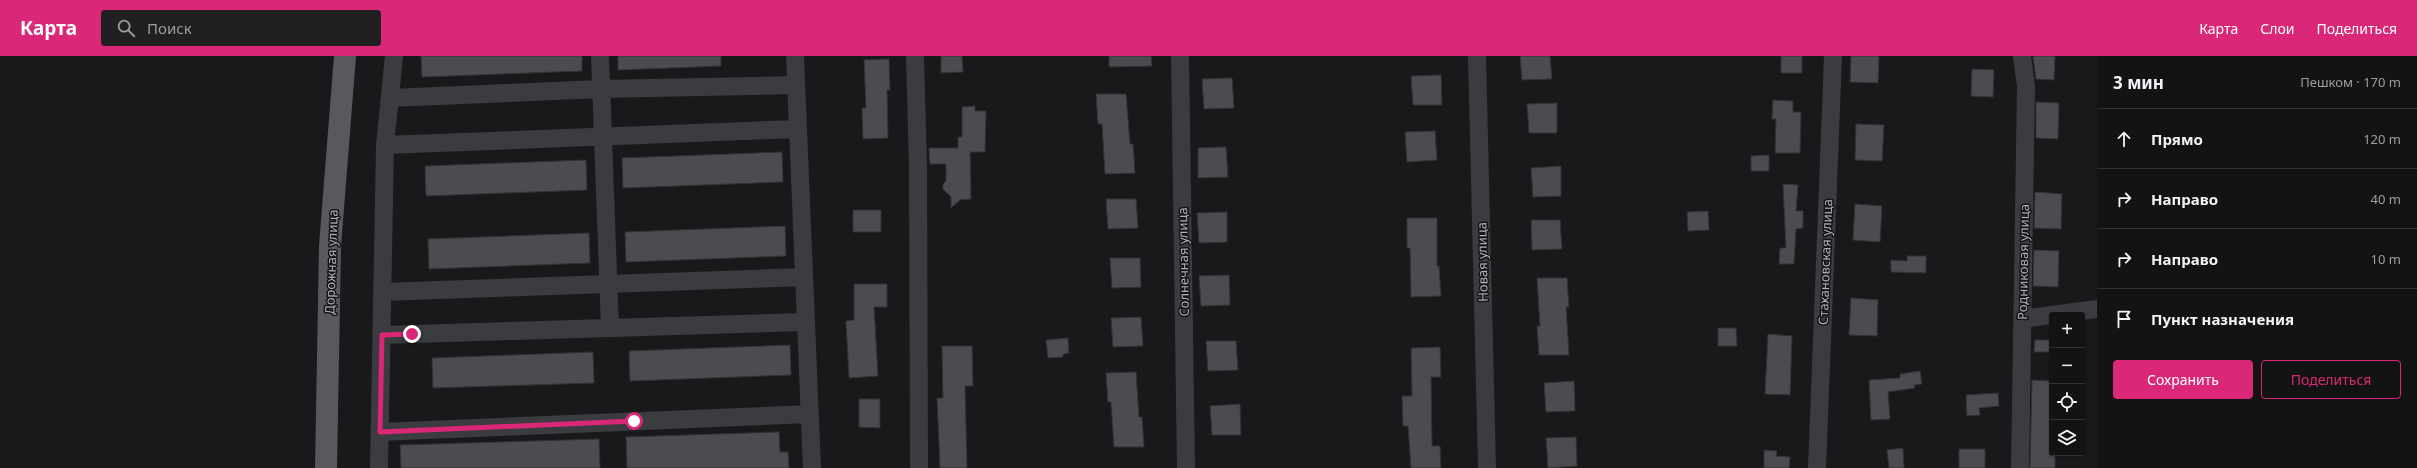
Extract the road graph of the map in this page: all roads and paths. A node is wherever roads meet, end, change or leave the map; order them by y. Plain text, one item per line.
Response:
1 (345, 56) edge
2 (394, 56) edge
3 (600, 56) edge
4 (795, 56) edge
5 (915, 56) edge
6 (1180, 56) edge
7 (1477, 56) edge
8 (1833, 56) edge
9 (2022, 56) edge
10 (795, 85) junction
11 (600, 89) junction
12 (391, 98) junction
13 (797, 129) junction
14 (601, 138) junction
15 (385, 145) junction
16 (803, 277) junction
17 (608, 285) junction
18 (382, 292) junction
19 (2097, 308) edge
20 (2022, 318) junction
21 (805, 322) junction
22 (610, 328) junction
23 (382, 335) junction
24 (809, 414) junction
25 (380, 432) junction
26 (326, 468) edge
27 (379, 468) edge
28 (812, 468) edge
29 (919, 468) edge
30 (1186, 468) edge
31 (1487, 468) edge
32 (1817, 468) edge
33 (2020, 468) edge

1 - 26 main road, Дорожная улица
2 - 12 street
3 - 11 street
4 - 10 street
5 - 29 street
6 - 30 street, Солнечная улица
7 - 31 street, Новая улица
8 - 32 street, Стахановская улица
9 - 20 street, Родниковая улица
10 - 11 street
10 - 13 street
11 - 12 street
11 - 14 street
12 - 15 street
13 - 14 street
13 - 16 street
14 - 15 street
14 - 17 street
15 - 18 street
16 - 17 street
16 - 21 street
17 - 18 street
17 - 22 street
18 - 23 street
19 - 20 street
20 - 33 street, Родниковая улица
21 - 22 street
21 - 24 street
22 - 23 street
23 - 25 street
24 - 25 street
24 - 28 street
25 - 27 street

